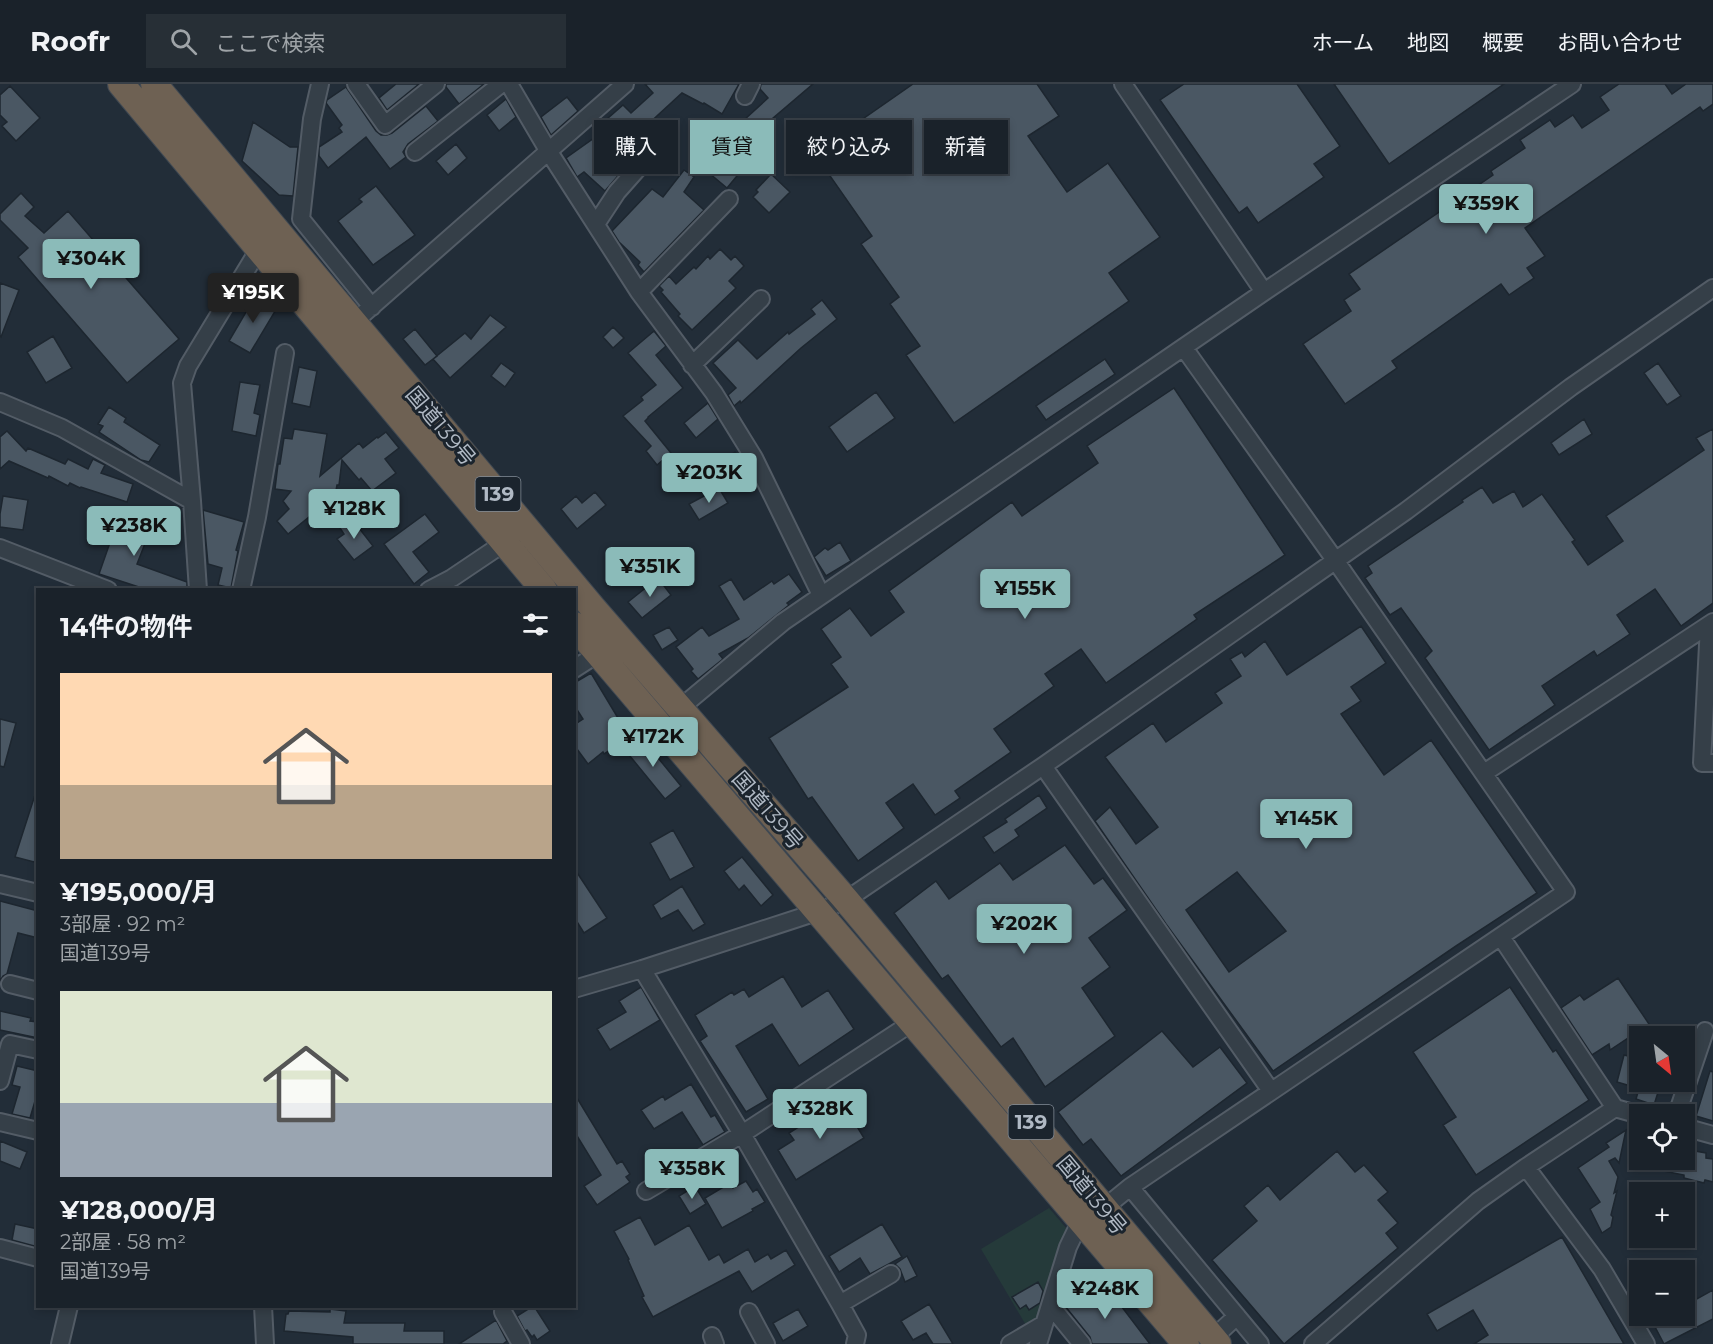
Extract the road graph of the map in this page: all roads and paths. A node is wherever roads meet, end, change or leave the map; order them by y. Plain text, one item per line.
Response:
1 (121, 84) edge
2 (154, 84) edge
3 (320, 84) edge
4 (356, 84) edge
5 (436, 84) edge
6 (501, 84) edge
7 (509, 84) edge
8 (625, 84) edge
9 (1572, 84) edge
10 (1126, 85) edge
11 (415, 152) dead end
12 (549, 152) junction
13 (633, 174) edge
14 (729, 199) dead end
15 (596, 224) junction
16 (259, 249) junction
17 (1713, 288) edge
18 (639, 292) junction
19 (1264, 292) junction
20 (761, 299) dead end
21 (363, 315) junction
22 (1184, 348) junction
23 (285, 353) dead end
24 (692, 365) junction
25 (0, 402) edge
26 (192, 501) junction
27 (504, 543) junction
28 (0, 548) edge
29 (1335, 560) junction
30 (455, 584) edge
31 (103, 588) edge
32 (198, 588) edge
33 (241, 588) edge
34 (438, 588) edge
35 (542, 588) edge
36 (821, 595) junction
37 (1711, 623) edge
38 (576, 627) edge
39 (599, 653) junction
40 (576, 668) edge
41 (680, 709) junction
42 (1043, 766) junction
43 (1705, 769) edge
44 (1484, 773) junction
45 (0, 884) edge
46 (36, 893) edge
47 (846, 900) junction
48 (820, 911) junction
49 (1501, 937) junction
50 (642, 969) junction
51 (10, 984) dead end
52 (576, 987) edge
53 (36, 990) edge
54 (913, 1022) junction
55 (1705, 1031) dead end
56 (36, 1050) edge
57 (0, 1081) edge
58 (1271, 1091) junction
59 (1680, 1104) edge
60 (1615, 1108) junction
61 (1629, 1112) edge
62 (0, 1122) edge
63 (1695, 1130) edge
64 (36, 1131) edge
65 (742, 1134) junction
66 (1713, 1135) edge
67 (1526, 1167) junction
68 (1130, 1187) junction
69 (646, 1191) dead end
70 (1092, 1215) junction
71 (0, 1248) edge
72 (36, 1257) edge
73 (891, 1274) dead end
74 (840, 1304) junction
75 (1050, 1305) junction
76 (69, 1308) edge
77 (263, 1308) edge
78 (503, 1312) dead end
79 (749, 1312) dead end
80 (1237, 1316) junction
81 (1044, 1324) junction
82 (1215, 1341) edge
83 (60, 1344) edge
84 (265, 1344) edge
85 (521, 1344) edge
86 (766, 1344) edge
87 (855, 1344) edge
88 (1010, 1344) edge
89 (1038, 1344) edge
90 (1082, 1344) edge
91 (1186, 1344) edge
92 (1260, 1344) edge
93 (1313, 1344) edge
94 (1646, 1344) edge

1 - 16 highway, 国道139号 / 139
2 - 21 highway, 国道139号 / 139
3 - 21 street
4 - 5 street
6 - 11 street
7 - 12 street
8 - 12 street
9 - 19 street
10 - 19 street
12 - 15 street
12 - 21 street
13 - 15 street
14 - 18 street
15 - 18 street
16 - 26 street
16 - 27 highway, 国道139号 / 139
17 - 29 street
18 - 24 street
19 - 22 street
20 - 24 street
21 - 41 highway, 国道139号 / 139
22 - 29 street
22 - 36 street
23 - 33 street
24 - 36 street
25 - 26 street
26 - 32 street
27 - 30 street
27 - 35 highway, 国道139号 / 139
28 - 31 street
29 - 42 street
29 - 44 street
30 - 34 street
36 - 41 street
37 - 43 street
37 - 44 street
38 - 39 highway, 国道139号 / 139
39 - 40 street
39 - 48 highway, 国道139号 / 139
41 - 47 highway, 国道139号 / 139
42 - 47 street
42 - 58 street
44 - 49 street
45 - 46 street
47 - 48 street
47 - 70 highway, 国道139号 / 139
48 - 50 street
48 - 54 highway, 国道139号 / 139
49 - 58 street
49 - 60 street
50 - 52 street
50 - 65 street
51 - 53 street
54 - 65 street
54 - 70 highway, 国道139号 / 139
55 - 59 street
56 - 57 street
58 - 68 street
60 - 61 street
60 - 67 street
62 - 64 street
63 - 66 street
65 - 69 street
65 - 74 street
67 - 93 street
67 - 94 street
68 - 70 street
68 - 80 street
70 - 75 street
70 - 82 highway, 国道139号 / 139
70 - 91 highway, 国道139号 / 139
71 - 72 street
73 - 74 street
74 - 87 street
75 - 81 street
75 - 90 street
76 - 83 street
77 - 84 street
78 - 85 street
79 - 86 street
80 - 82 street
80 - 92 street
81 - 88 street
81 - 89 street

